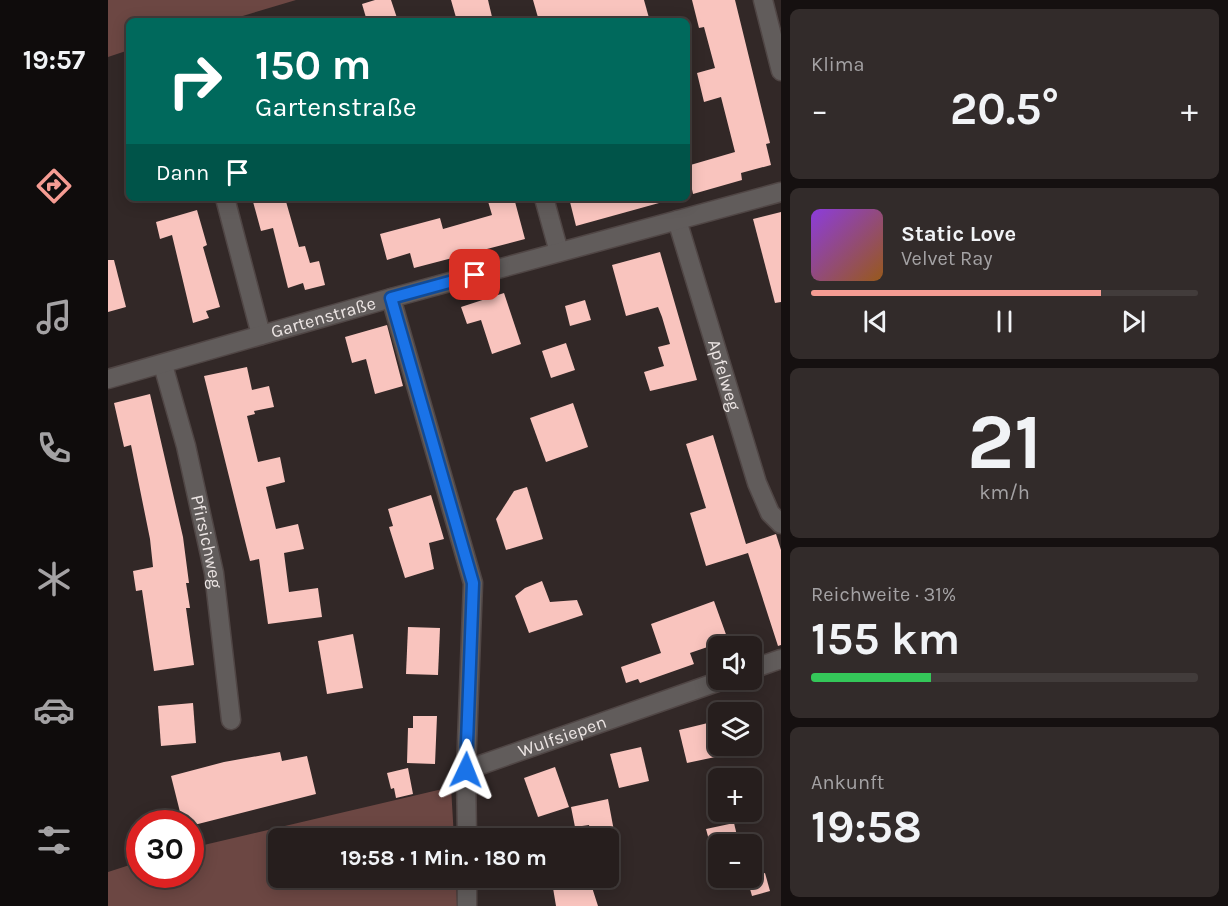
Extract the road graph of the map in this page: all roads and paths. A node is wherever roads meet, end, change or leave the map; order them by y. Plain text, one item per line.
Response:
1 (763, 0) edge
2 (781, 71) edge
3 (781, 192) edge
4 (226, 201) edge
5 (545, 201) edge
6 (677, 220) junction
7 (559, 252) junction
8 (391, 298) junction
9 (261, 335) junction
10 (163, 365) junction
11 (108, 379) edge
12 (781, 524) edge
13 (781, 659) edge
14 (762, 666) edge
15 (708, 685) edge
16 (231, 720) dead end
17 (466, 770) junction
18 (466, 828) edge
19 (467, 888) edge
20 (467, 906) edge

1 - 2 street
3 - 6 street, Gartenstraße
4 - 9 street
5 - 7 street
6 - 7 street, Gartenstraße
6 - 12 street, Apfelweg
7 - 8 street, Gartenstraße
8 - 9 street, Gartenstraße
8 - 17 street
9 - 10 street, Gartenstraße
10 - 11 street, Gartenstraße
10 - 16 street, Pfirsichweg
13 - 14 street
15 - 17 street, Wulfsiepen
17 - 18 street
19 - 20 street

